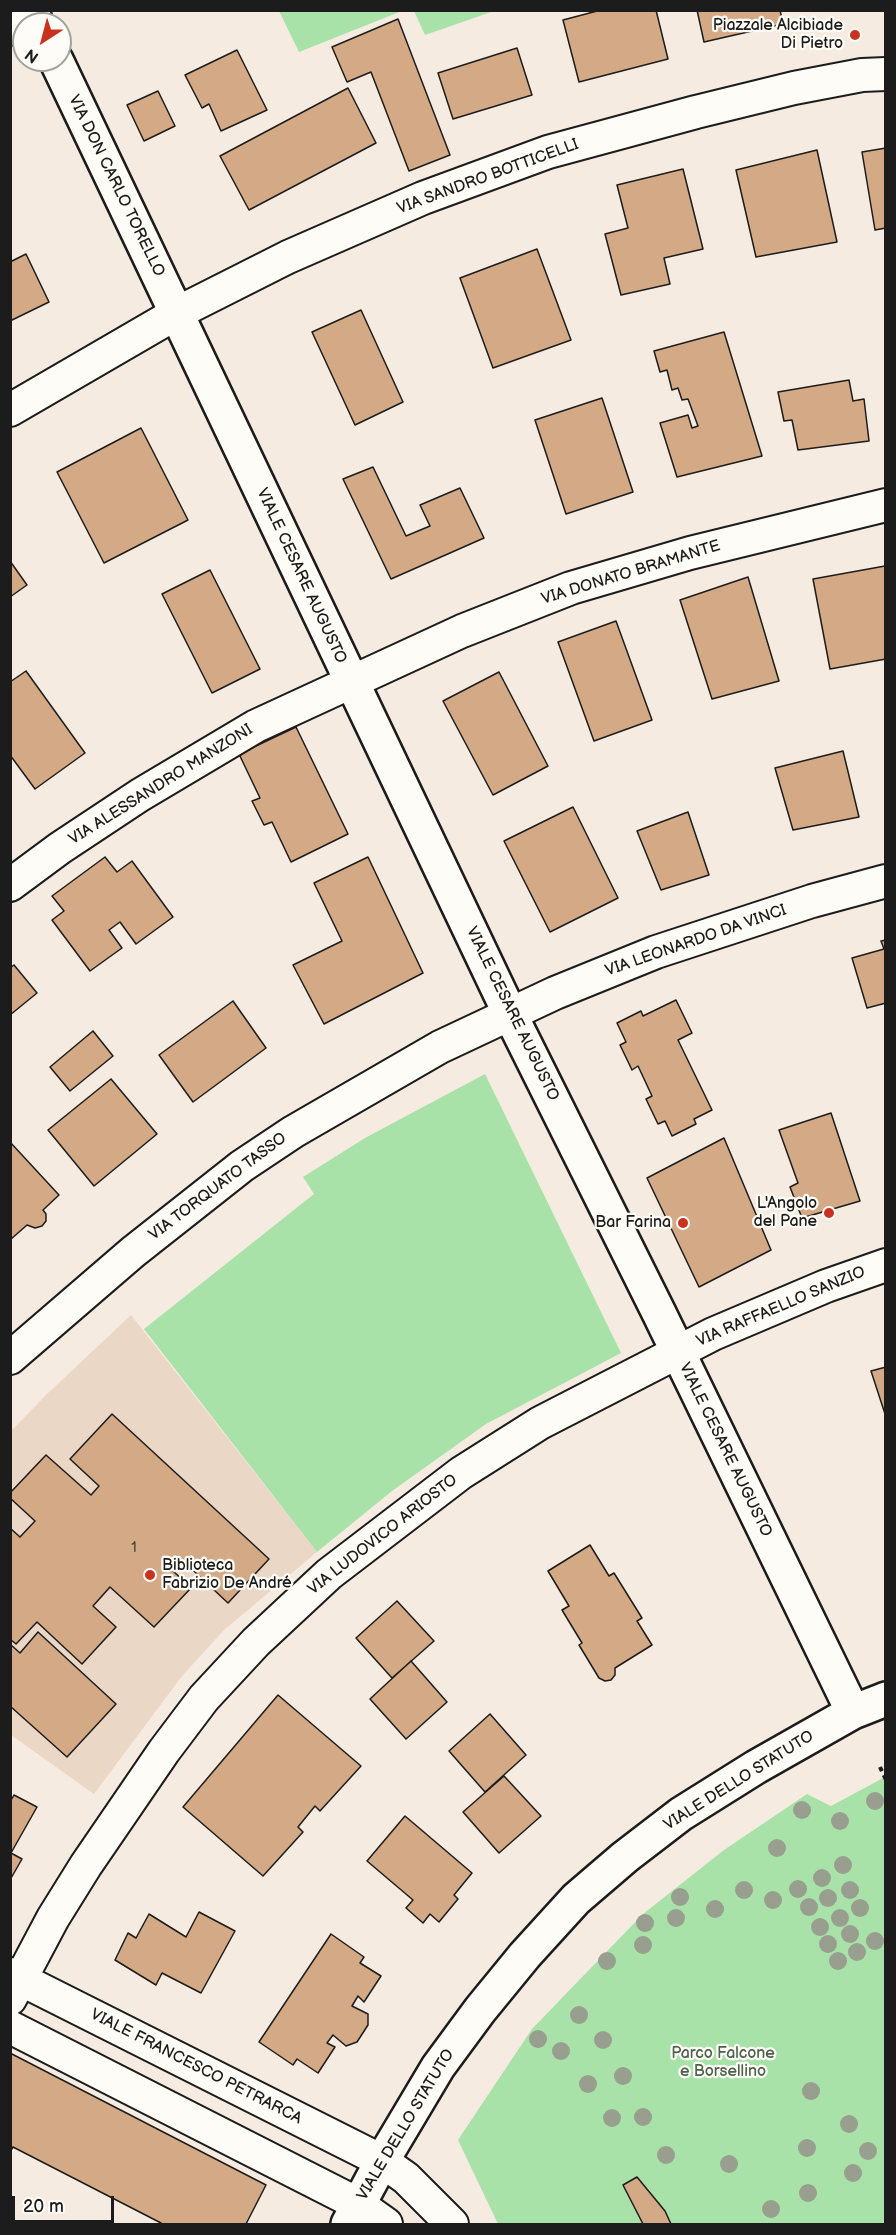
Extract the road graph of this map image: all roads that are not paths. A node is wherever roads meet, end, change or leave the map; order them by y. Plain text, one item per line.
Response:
1 (62, 72) edge
2 (885, 74) edge
3 (177, 313) junction
4 (10, 410) edge
5 (885, 505) edge
6 (352, 683) junction
7 (885, 881) edge
8 (10, 885) edge
9 (510, 1014) junction
10 (885, 1265) edge
11 (677, 1351) junction
12 (10, 1358) edge
13 (885, 1699) edge
14 (853, 1712) junction
15 (14, 1984) edge
16 (10, 2027) edge
17 (382, 2161) junction
18 (353, 2215) edge
19 (386, 2224) edge
20 (452, 2224) edge

1 - 3 main road, VIA DON CARLO TORELLO
2 - 3 street, VIA SANDRO BOTTICELLI
3 - 4 street, VIA SANDRO BOTTICELLI
3 - 6 main road, VIALE CESARE AUGUSTO
5 - 6 street, VIA DONATO BRAMANTE
6 - 8 street, VIA ALESSANDRO MANZONI
6 - 9 main road, VIALE CESARE AUGUSTO
7 - 9 street, VIA LEONARDO DA VINCI
9 - 11 main road, VIALE CESARE AUGUSTO
9 - 12 street, VIA TORQUATO TASSO
10 - 11 street, VIA RAFFAELLO SANZIO
11 - 14 main road, VIALE CESARE AUGUSTO
11 - 15 street, VIA LUDOVICO ARIOSTO
13 - 14 main road, VIALE DELLO STATUTO
14 - 17 main road, VIALE DELLO STATUTO
15 - 17 street, VIALE FRANCESCO PETRARCA
16 - 18 street
17 - 18 main road, VIALE DELLO STATUTO
17 - 20 street, VIALE FRANCESCO PETRARCA
18 - 19 street

